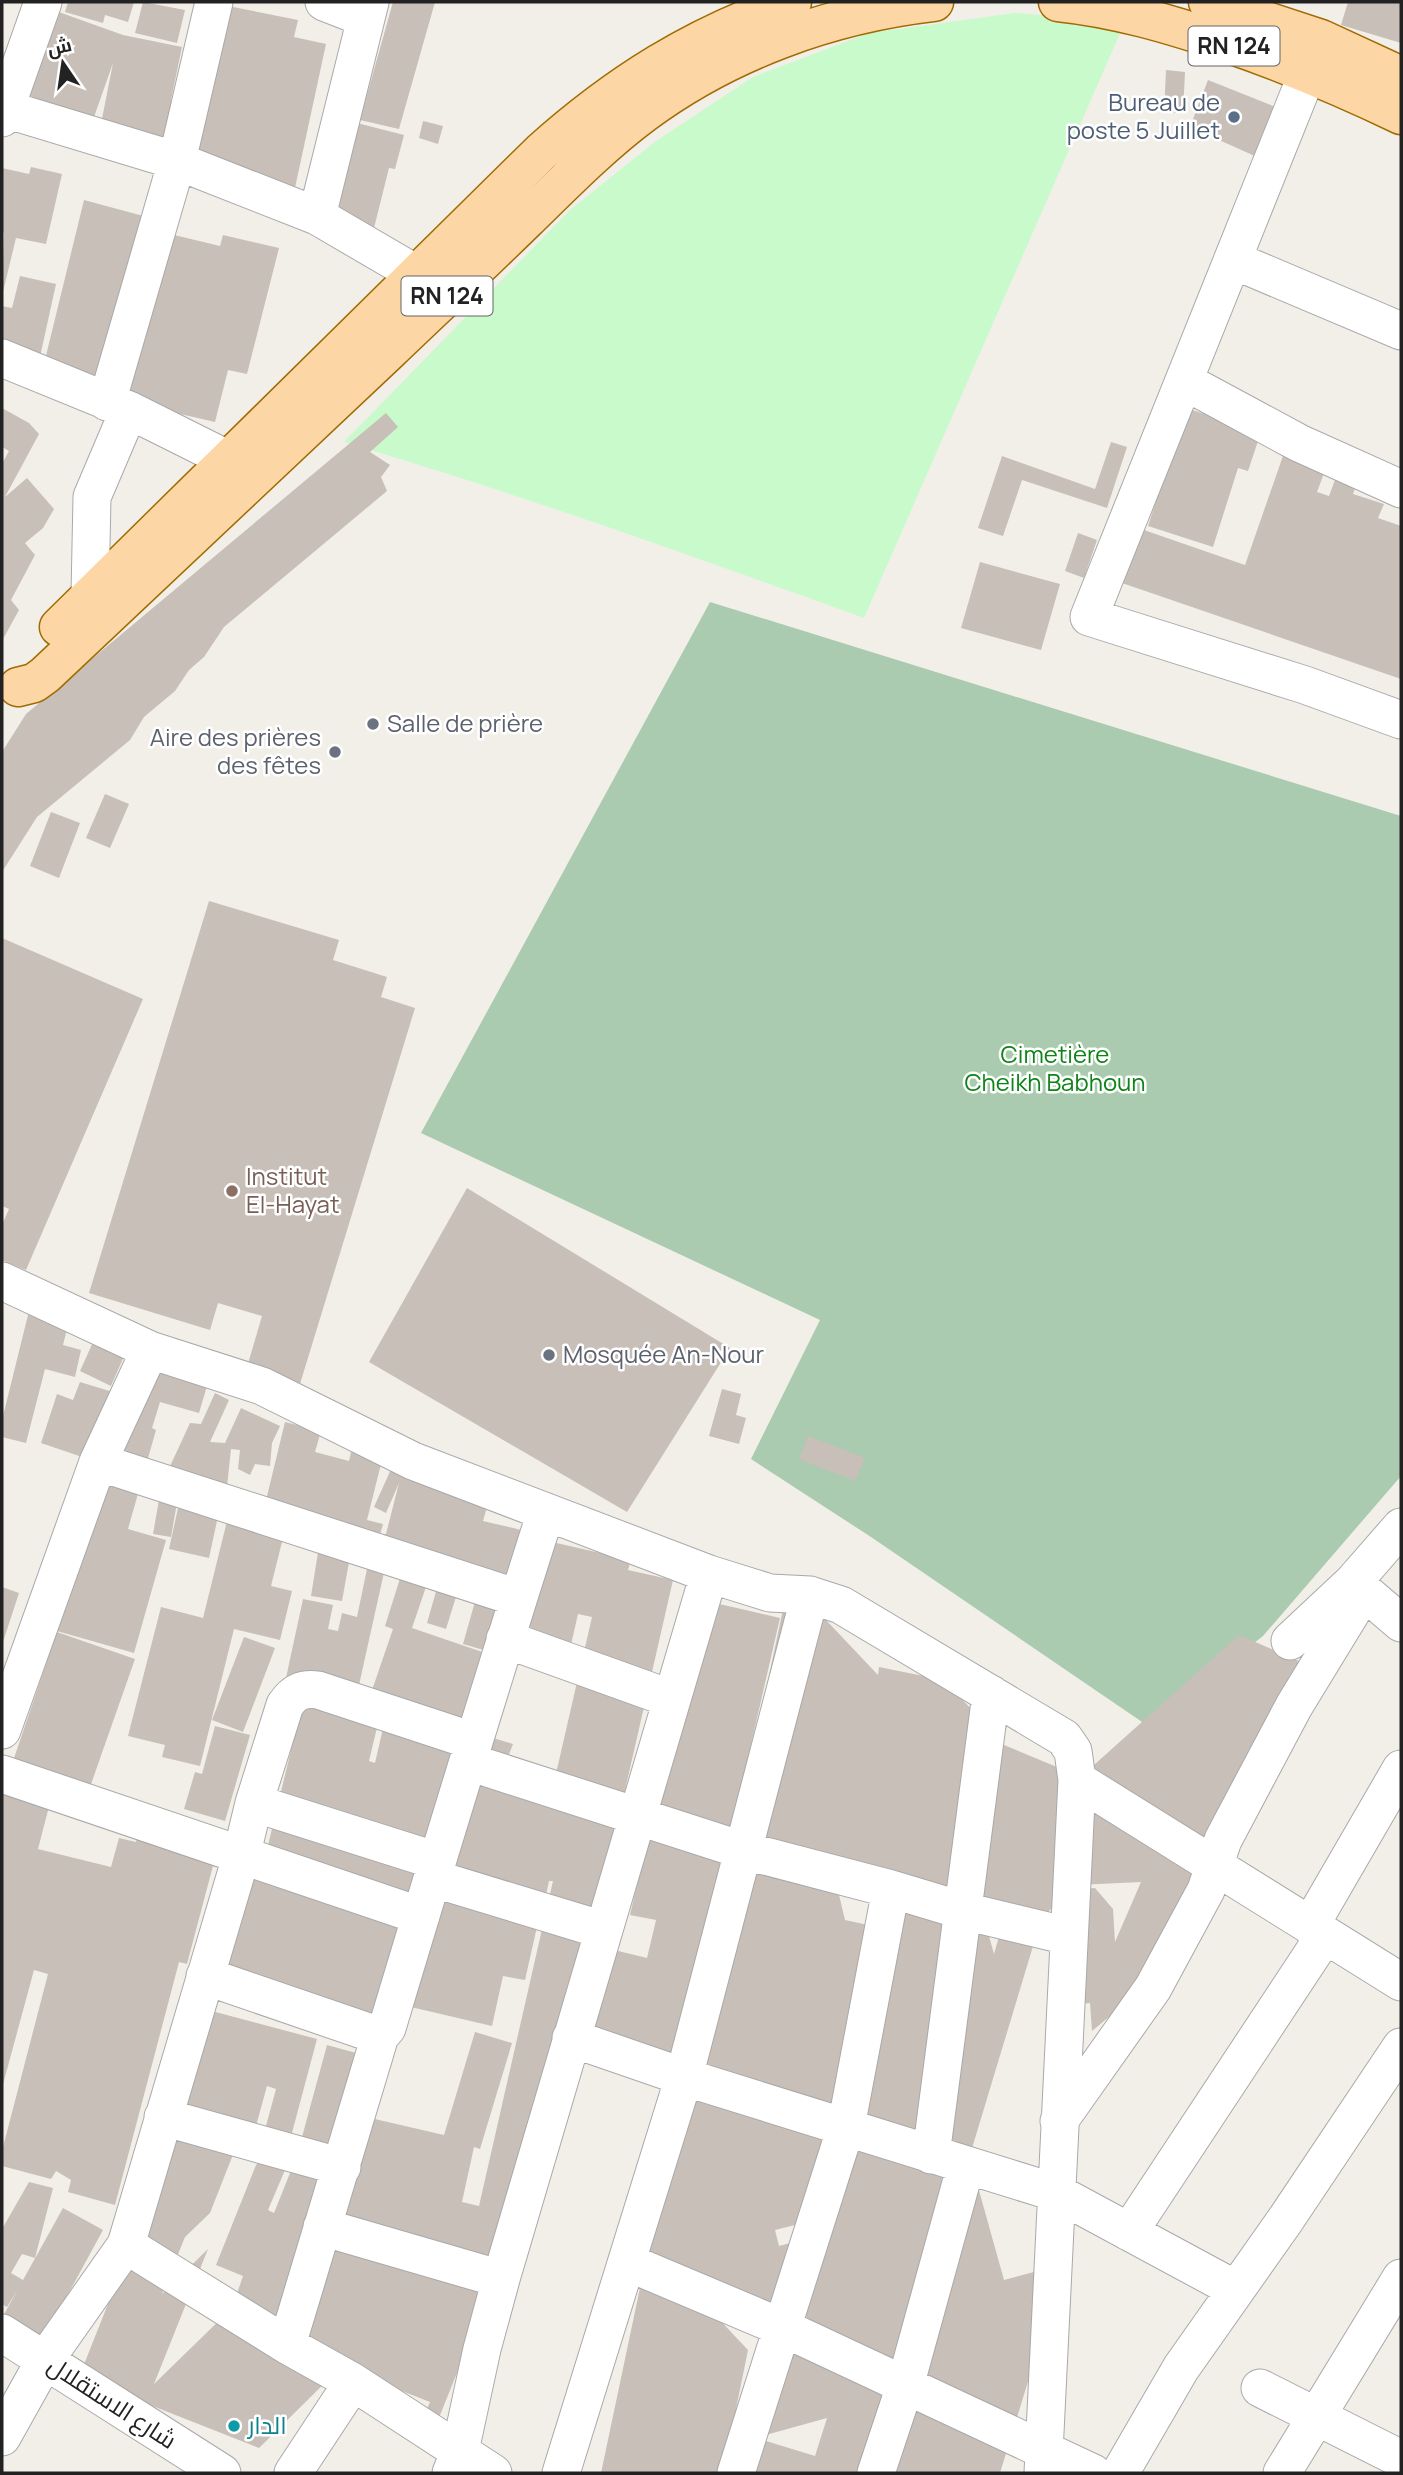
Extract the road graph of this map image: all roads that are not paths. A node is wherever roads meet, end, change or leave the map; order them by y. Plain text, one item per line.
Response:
1 (43, 2) edge
2 (214, 2) edge
3 (324, 2) edge
4 (792, 2) edge
5 (934, 2) edge
6 (1058, 2) edge
7 (1208, 2) edge
8 (368, 10) edge
9 (824, 13) edge
10 (1314, 56) junction
11 (1401, 76) edge
12 (3, 112) edge
13 (1401, 115) edge
14 (177, 161) junction
15 (317, 216) junction
16 (1233, 260) junction
17 (418, 275) junction
18 (457, 287) junction
19 (1401, 331) edge
20 (2, 358) edge
21 (1184, 381) junction
22 (118, 406) junction
23 (229, 460) junction
24 (1401, 489) edge
25 (90, 595) junction
26 (10, 697) edge
27 (1401, 720) edge
28 (2, 1281) edge
29 (150, 1350) junction
30 (98, 1462) junction
31 (546, 1512) junction
32 (1401, 1527) edge
33 (709, 1574) junction
34 (1358, 1587) junction
35 (810, 1595) junction
36 (519, 1598) junction
37 (1401, 1623) edge
38 (505, 1639) junction
39 (1290, 1641) dead end
40 (991, 1694) junction
41 (672, 1699) junction
42 (2, 1730) edge
43 (471, 1752) junction
44 (1401, 1769) edge
45 (2, 1774) edge
46 (1077, 1780) junction
47 (254, 1803) junction
48 (638, 1816) junction
49 (742, 1850) junction
50 (241, 1857) junction
51 (1214, 1864) junction
52 (435, 1869) junction
53 (891, 1889) junction
54 (964, 1911) junction
55 (421, 1916) junction
56 (603, 1930) junction
57 (1317, 1930) junction
58 (1068, 1936) junction
59 (205, 1976) junction
60 (1401, 1982) edge
61 (380, 2036) junction
62 (571, 2038) junction
63 (1401, 2047) edge
64 (684, 2077) junction
65 (163, 2117) junction
66 (1059, 2121) junction
67 (846, 2127) junction
68 (931, 2155) junction
69 (966, 2165) junction
70 (342, 2167) junction
71 (1057, 2193) junction
72 (322, 2227) junction
73 (1129, 2232) junction
74 (126, 2245) junction
75 (626, 2262) junction
76 (1401, 2278) edge
77 (501, 2279) junction
78 (1235, 2289) junction
79 (781, 2328) junction
80 (2, 2333) edge
81 (287, 2345) junction
82 (45, 2360) junction
83 (353, 2382) junction
84 (905, 2386) junction
85 (1260, 2388) dead end
86 (1316, 2416) junction
87 (2, 2437) edge
88 (1401, 2459) edge
89 (455, 2462) edge
90 (1044, 2462) edge
91 (222, 2473) edge
92 (293, 2473) edge
93 (493, 2473) edge
94 (561, 2473) edge
95 (736, 2473) edge
96 (876, 2473) edge
97 (1093, 2473) edge
98 (1120, 2473) edge
99 (1282, 2473) edge

1 - 12 street
2 - 14 street
3 - 8 street
4 - 17 main road, RN 124
5 - 9 main road, RN 124
6 - 10 main road, RN 124
7 - 10 main road, RN 124
8 - 15 street
9 - 18 main road, RN 124
10 - 11 main road, RN 124
10 - 13 main road, RN 124
10 - 16 street
12 - 14 street
14 - 15 street
14 - 22 street
15 - 17 street
16 - 19 street
16 - 21 street
17 - 18 street
17 - 23 main road, RN 124
18 - 26 main road, RN 124
20 - 22 street
21 - 24 street
21 - 27 street
22 - 23 street
22 - 25 street
23 - 25 main road, RN 124
25 - 26 main road, RN 124
28 - 29 street
29 - 30 street
29 - 31 street
30 - 36 street
30 - 42 street
31 - 33 street
31 - 36 street
32 - 34 street
33 - 35 street
33 - 41 street
34 - 37 street
34 - 39 street
34 - 51 street
35 - 40 street
35 - 49 street
36 - 38 street
38 - 41 street
38 - 43 street
40 - 46 street
40 - 54 street
41 - 48 street
43 - 47 street
43 - 48 street
43 - 52 street
44 - 57 street
45 - 50 street
46 - 51 street
46 - 58 street
47 - 50 street
47 - 52 street
48 - 49 street
48 - 56 street
49 - 53 street
49 - 64 street
50 - 55 street
50 - 59 street
51 - 57 street
51 - 66 street
52 - 55 street
52 - 56 street
53 - 54 street
53 - 67 street
54 - 58 street
54 - 68 street
55 - 61 street
56 - 62 street
57 - 60 street
57 - 73 street
58 - 66 street
59 - 61 street
59 - 65 street
61 - 70 street
62 - 64 street
62 - 77 street
63 - 78 street
64 - 67 street
64 - 75 street
65 - 70 street
65 - 74 street
66 - 71 street
67 - 68 street
67 - 79 street
68 - 69 street
69 - 71 street
69 - 84 street
70 - 72 street
71 - 73 street
71 - 90 street
72 - 77 street
72 - 81 street
73 - 78 street
74 - 81 street
74 - 82 street
75 - 79 street
75 - 94 street
76 - 86 street
77 - 89 street
78 - 98 street
79 - 84 street
79 - 95 street
80 - 82 street, شارع الاستقلال
81 - 83 street
82 - 87 street
82 - 91 street, شارع الاستقلال
83 - 89 street
83 - 92 street
84 - 90 street
84 - 96 street
85 - 86 street
86 - 88 street
86 - 99 street
89 - 93 street
90 - 97 street

